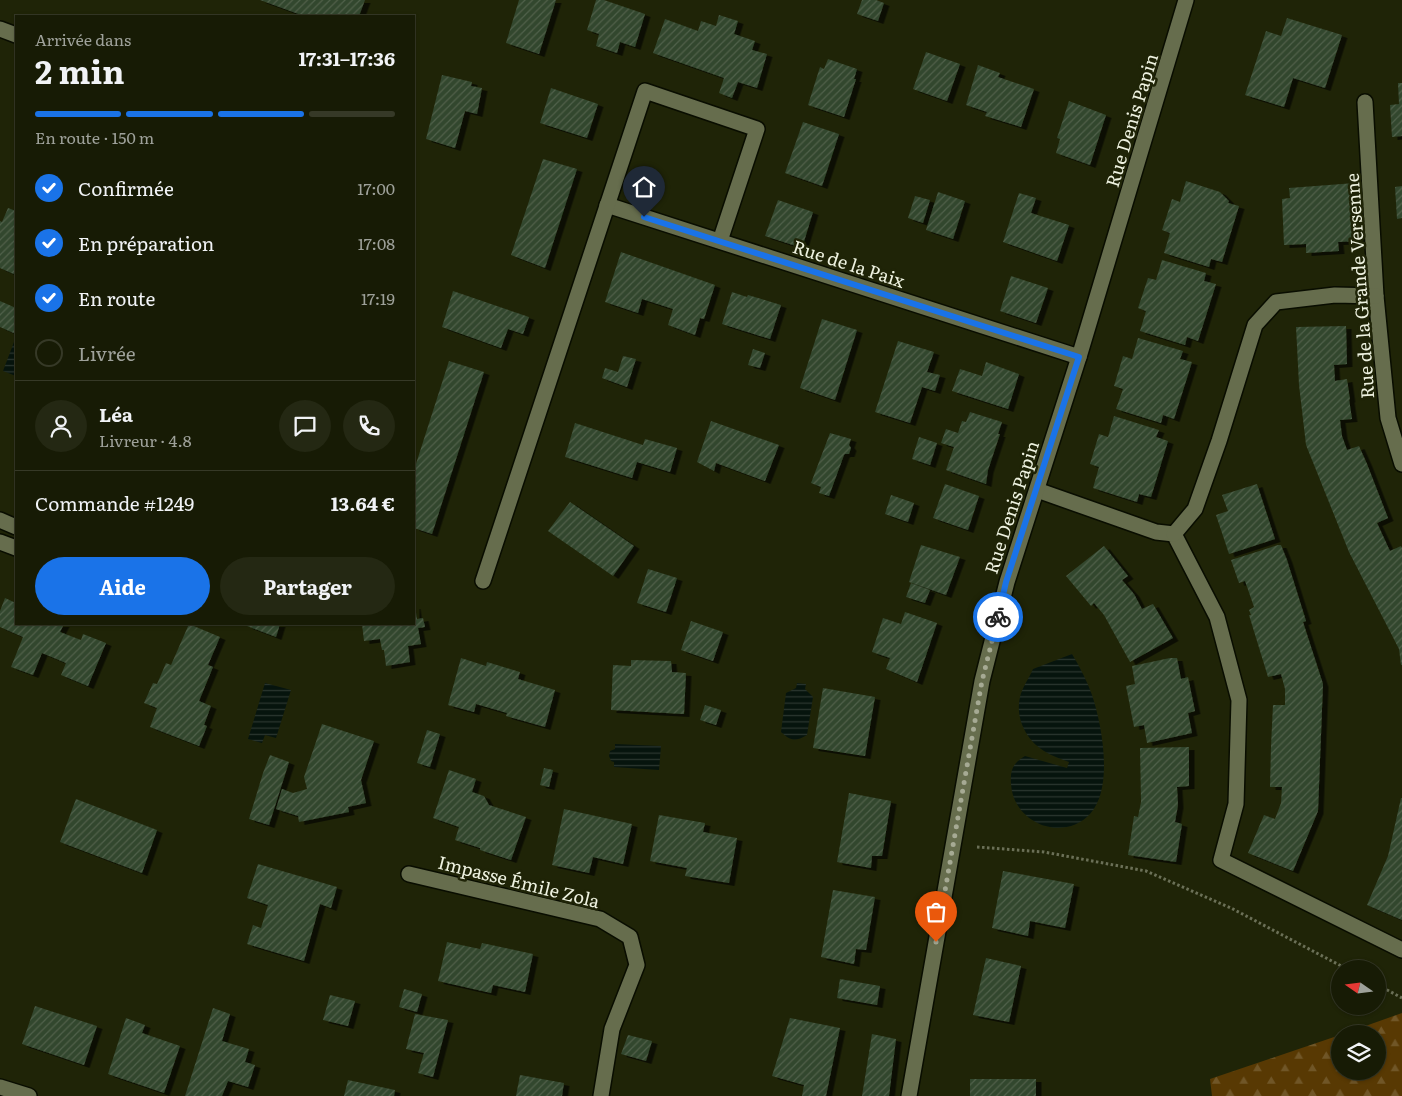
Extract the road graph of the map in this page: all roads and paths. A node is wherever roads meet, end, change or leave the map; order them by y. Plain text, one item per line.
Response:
1 (1186, 0) edge
2 (0, 29) edge
3 (15, 35) edge
4 (1365, 102) dead end
5 (607, 206) junction
6 (720, 241) junction
7 (1376, 296) junction
8 (1079, 357) junction
9 (1402, 464) edge
10 (1037, 490) junction
11 (0, 520) edge
12 (15, 527) edge
13 (1174, 534) junction
14 (0, 542) edge
15 (15, 548) edge
16 (483, 581) dead end
17 (953, 845) junction
18 (410, 874) dead end
19 (1402, 950) edge
20 (1331, 961) edge
21 (1386, 989) edge
22 (1402, 998) edge
23 (0, 1086) edge
24 (28, 1096) edge
25 (601, 1096) edge
26 (910, 1096) edge

1 - 8 street, Rue Denis Papin
2 - 3 street
4 - 7 street, Rue de la Grande Versenne
5 - 6 street, Rue de la Paix
5 - 6 street
5 - 16 street
6 - 8 street, Rue de la Paix
7 - 9 street, Rue de la Grande Versenne
7 - 13 street
8 - 10 street, Rue Denis Papin
10 - 13 street
10 - 17 street, Rue Denis Papin
11 - 12 street
13 - 19 street
14 - 15 street
17 - 20 path
17 - 26 street, Rue Denis Papin
18 - 25 street, Impasse Émile Zola
21 - 22 path
23 - 24 street

